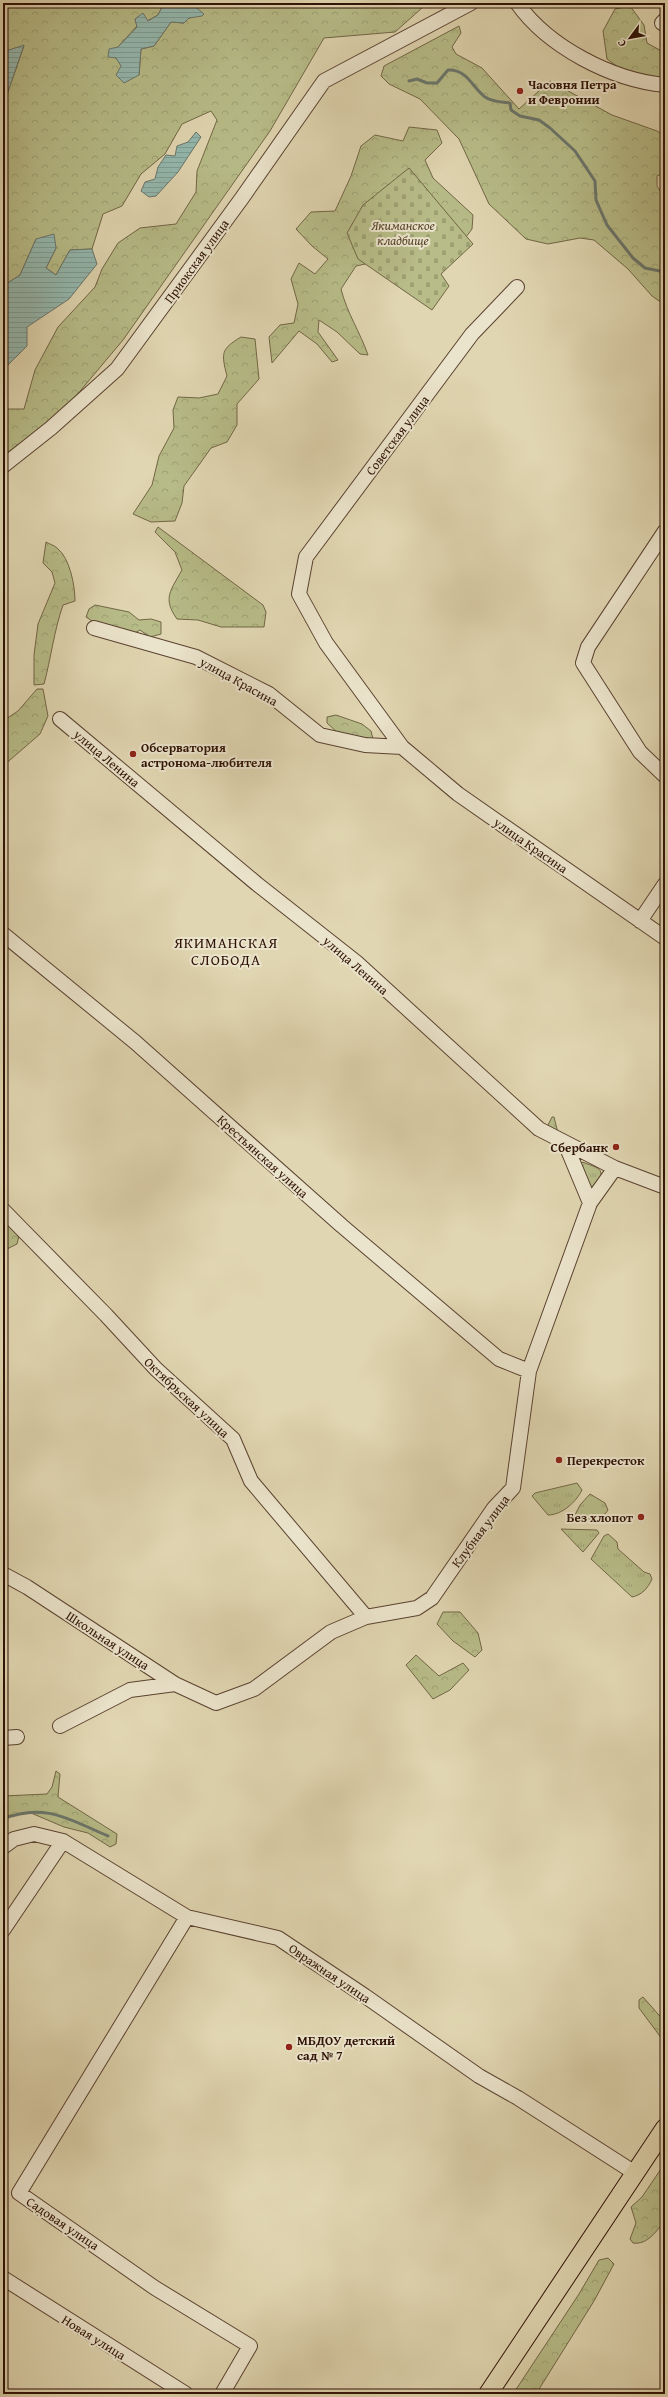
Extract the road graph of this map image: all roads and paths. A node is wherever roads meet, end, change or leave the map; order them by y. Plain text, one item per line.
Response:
1 (471, 3) edge
2 (517, 3) edge
3 (665, 85) edge
4 (517, 287) dead end
5 (3, 466) edge
6 (665, 531) edge
7 (299, 594) joint
8 (94, 628) dead end
9 (60, 719) dead end
10 (402, 746) junction
11 (665, 776) edge
12 (665, 884) edge
13 (640, 922) junction
14 (3, 934) edge
15 (665, 938) edge
16 (565, 1143) junction
17 (615, 1168) junction
18 (665, 1186) edge
19 (590, 1203) junction
20 (3, 1210) edge
21 (529, 1371) junction
22 (3, 1574) edge
23 (366, 1617) junction
24 (175, 1684) junction
25 (216, 1703) joint
26 (60, 1726) dead end
27 (63, 1841) junction
28 (3, 1847) edge
29 (187, 1917) junction
30 (3, 1930) edge
31 (665, 2128) edge
32 (635, 2173) junction
33 (3, 2278) edge
34 (186, 2394) edge
35 (222, 2394) edge
36 (488, 2394) edge

1 - 5 street, Приокская улица
2 - 3 street
4 - 7 street, Советская улица
6 - 11 street
7 - 10 street, улица Красина
8 - 10 street, улица Красина
9 - 16 street, улица Ленина
10 - 13 street, улица Красина
12 - 13 street
13 - 15 street, улица Красина
14 - 21 street, Крестьянская улица
16 - 17 street, улица Ленина
16 - 19 street
17 - 18 street, улица Ленина
17 - 19 street, Клубная улица
19 - 21 street, Клубная улица
20 - 23 street, Октябрьская улица
21 - 23 street, Клубная улица
22 - 24 street, Школьная улица
23 - 25 street, Клубная улица
24 - 25 street, Школьная улица
24 - 26 street
27 - 28 street, Овражная улица
27 - 29 street, Овражная улица
27 - 30 street
29 - 32 street, Овражная улица
29 - 35 street, Садовая улица
31 - 32 main road
32 - 36 main road
33 - 34 street, Новая улица

